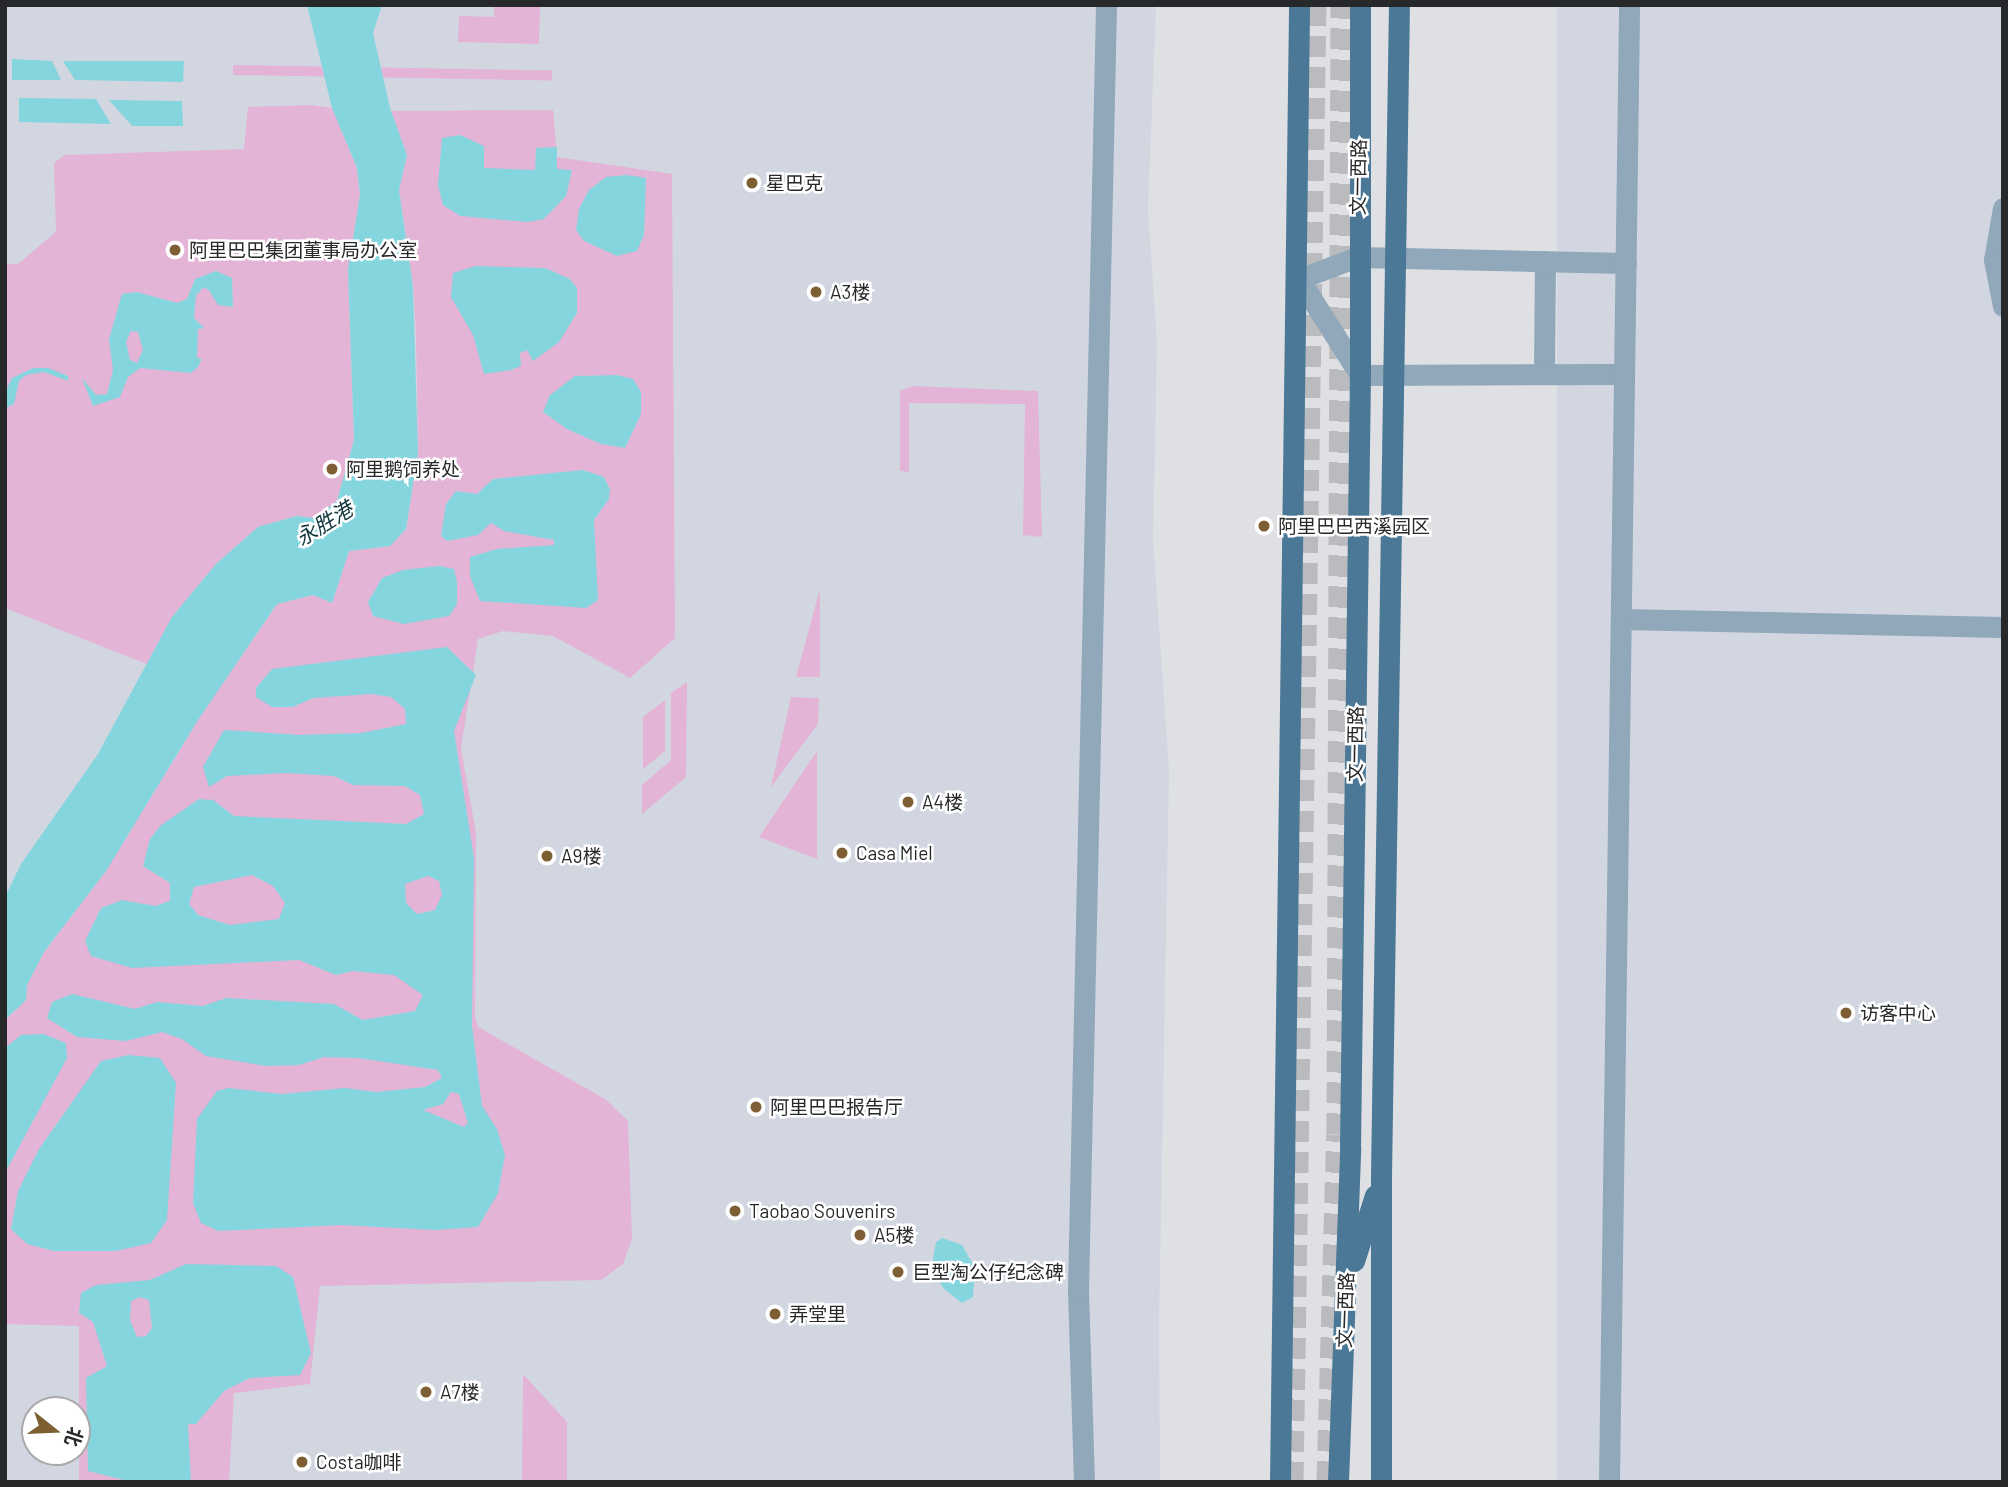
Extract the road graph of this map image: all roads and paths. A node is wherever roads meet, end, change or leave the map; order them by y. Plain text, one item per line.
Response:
1 (1106, 5) edge
2 (1299, 5) edge
3 (1360, 5) edge
4 (1399, 5) edge
5 (1629, 5) edge
6 (2003, 208) edge
7 (1357, 257) junction
8 (1397, 257) junction
9 (1545, 261) junction
10 (1626, 263) junction
11 (1299, 279) junction
12 (2003, 306) edge
13 (1544, 372) junction
14 (1392, 374) junction
15 (1624, 374) junction
16 (1360, 375) junction
17 (1620, 619) junction
18 (2003, 627) edge
19 (1381, 1175) junction
20 (1346, 1286) junction
21 (1084, 1482) edge
22 (1280, 1482) edge
23 (1338, 1482) edge
24 (1381, 1482) edge
25 (1609, 1482) edge

1 - 21 street
2 - 11 main road
3 - 7 main road, 文一西路
4 - 8 main road
5 - 10 street
6 - 12 street
7 - 8 street
7 - 11 street
7 - 16 main road, 文一西路
8 - 9 street
8 - 14 main road
9 - 10 street
9 - 13 street
10 - 15 street
11 - 16 street
11 - 22 main road
13 - 14 street
13 - 15 street
14 - 16 street
14 - 19 main road
15 - 17 street
16 - 20 main road, 文一西路
17 - 18 street
17 - 25 street
19 - 20 main road
19 - 24 main road
20 - 23 main road, 文一西路

